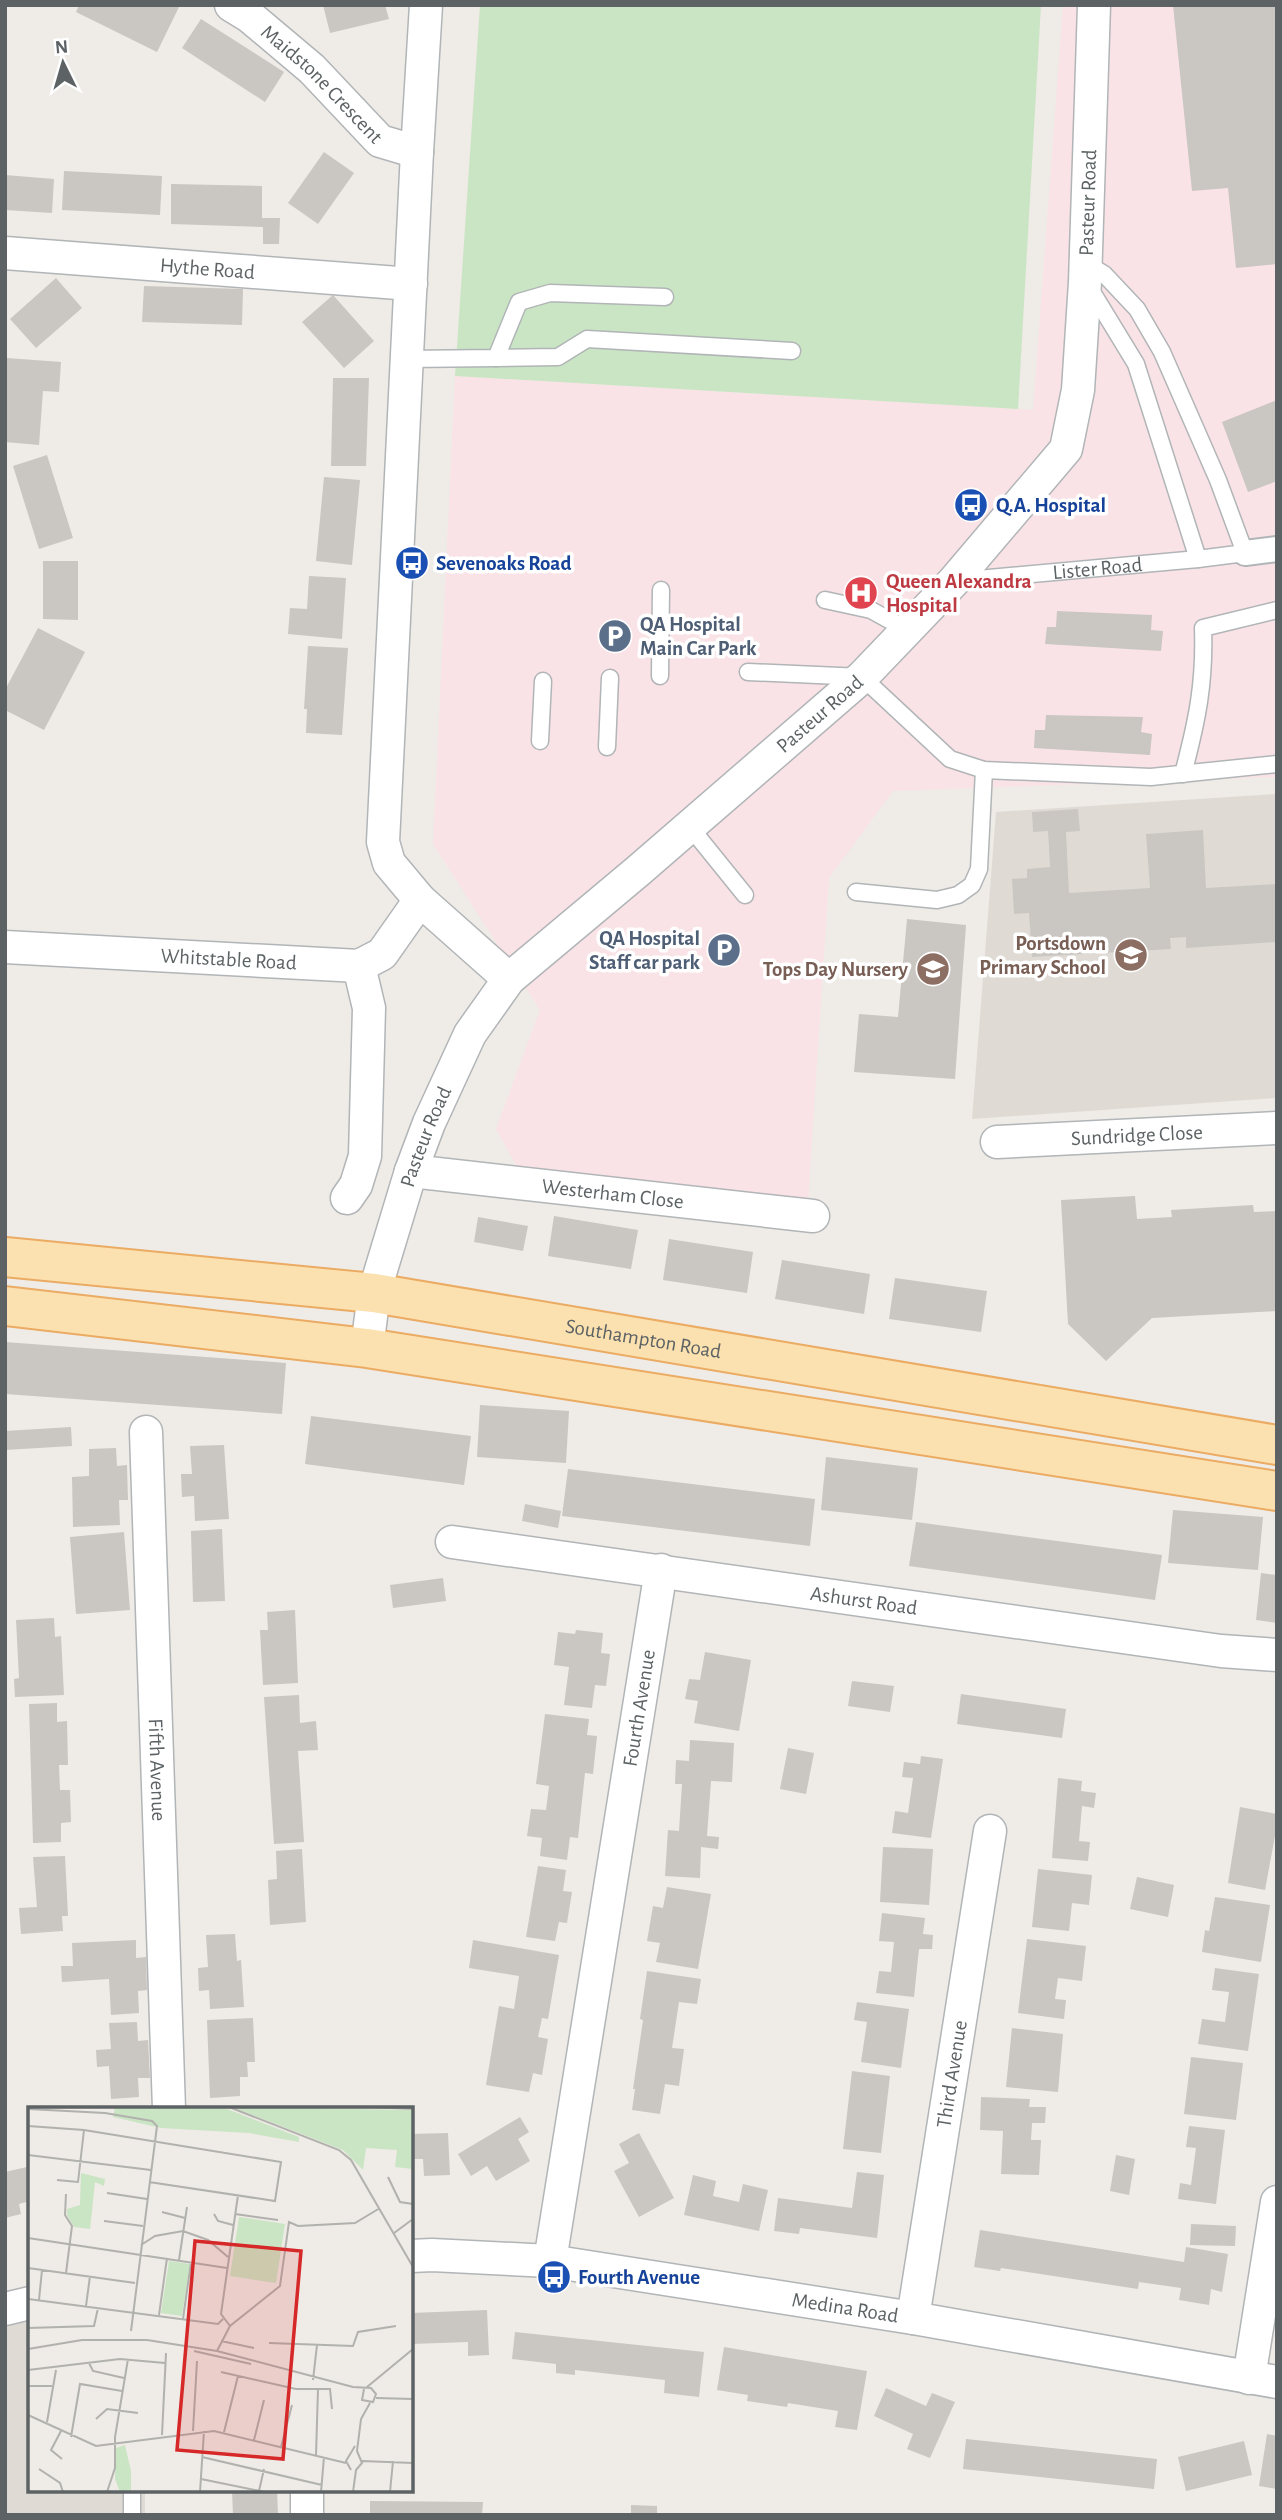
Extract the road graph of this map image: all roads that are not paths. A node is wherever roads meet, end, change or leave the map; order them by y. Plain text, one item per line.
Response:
1 (230, 5) edge
2 (426, 5) edge
3 (1094, 5) edge
4 (417, 152) junction
5 (5, 253) edge
6 (1085, 272) junction
7 (411, 284) junction
8 (665, 297) dead end
9 (792, 351) dead end
10 (496, 358) junction
11 (407, 359) junction
12 (1277, 549) edge
13 (1245, 553) junction
14 (1198, 559) junction
15 (954, 581) junction
16 (661, 590) dead end
17 (825, 600) dead end
18 (1277, 610) edge
19 (908, 631) junction
20 (748, 672) dead end
21 (660, 676) dead end
22 (862, 677) junction
23 (610, 678) dead end
24 (542, 681) dead end
25 (540, 741) dead end
26 (607, 747) dead end
27 (1277, 764) edge
28 (984, 770) junction
29 (1182, 774) junction
30 (690, 827) junction
31 (856, 892) dead end
32 (746, 895) dead end
33 (420, 900) junction
34 (5, 947) edge
35 (359, 966) junction
36 (509, 979) junction
37 (1277, 1128) edge
38 (996, 1142) dead end
39 (411, 1171) junction
40 (346, 1198) dead end
41 (813, 1216) dead end
42 (5, 1257) edge
43 (374, 1293) junction
44 (5, 1306) edge
45 (367, 1348) junction
46 (146, 1432) dead end
47 (1277, 1445) edge
48 (1277, 1491) edge
49 (452, 1542) dead end
50 (661, 1570) junction
51 (1277, 1655) edge
52 (990, 1831) dead end
53 (169, 2107) edge
54 (1277, 2202) edge
55 (413, 2256) edge
56 (550, 2261) junction
57 (28, 2303) edge
58 (5, 2309) edge
59 (913, 2318) junction
60 (1263, 2380) edge
61 (132, 2492) edge
62 (307, 2492) edge
63 (132, 2515) edge
64 (307, 2515) edge

1 - 4 street, Maidstone Crescent
2 - 4 street
3 - 6 street, Pasteur Road
4 - 7 street
5 - 7 street, Hythe Road
6 - 13 lane
6 - 14 lane
6 - 15 street, Pasteur Road
7 - 11 street
8 - 10 lane
9 - 10 lane
10 - 11 lane
11 - 33 street
12 - 13 street
13 - 14 lane, Lister Road
14 - 15 lane, Lister Road
15 - 19 street, Pasteur Road
16 - 21 lane
17 - 19 lane
18 - 29 lane
19 - 22 street, Pasteur Road
20 - 22 lane
22 - 28 lane
22 - 30 street, Pasteur Road
23 - 26 lane
24 - 25 lane
27 - 29 lane
28 - 29 lane
28 - 31 lane
30 - 32 lane
30 - 36 street, Pasteur Road
33 - 35 street
33 - 36 street
34 - 35 street, Whitstable Road
35 - 40 street
36 - 39 street, Pasteur Road
37 - 38 street, Sundridge Close
39 - 41 street, Westerham Close
39 - 43 street, Pasteur Road
42 - 43 main road, Southampton Road
43 - 45 street, Pasteur Road
43 - 47 main road, Southampton Road
44 - 45 main road
45 - 48 main road
46 - 53 street, Fifth Avenue
49 - 50 street, Ashurst Road
50 - 51 street, Ashurst Road
50 - 56 street, Fourth Avenue
52 - 59 street, Third Avenue
54 - 60 street
55 - 56 street, Medina Road
56 - 59 street, Medina Road
57 - 58 street
59 - 60 street, Medina Road
61 - 63 lane
62 - 64 street

